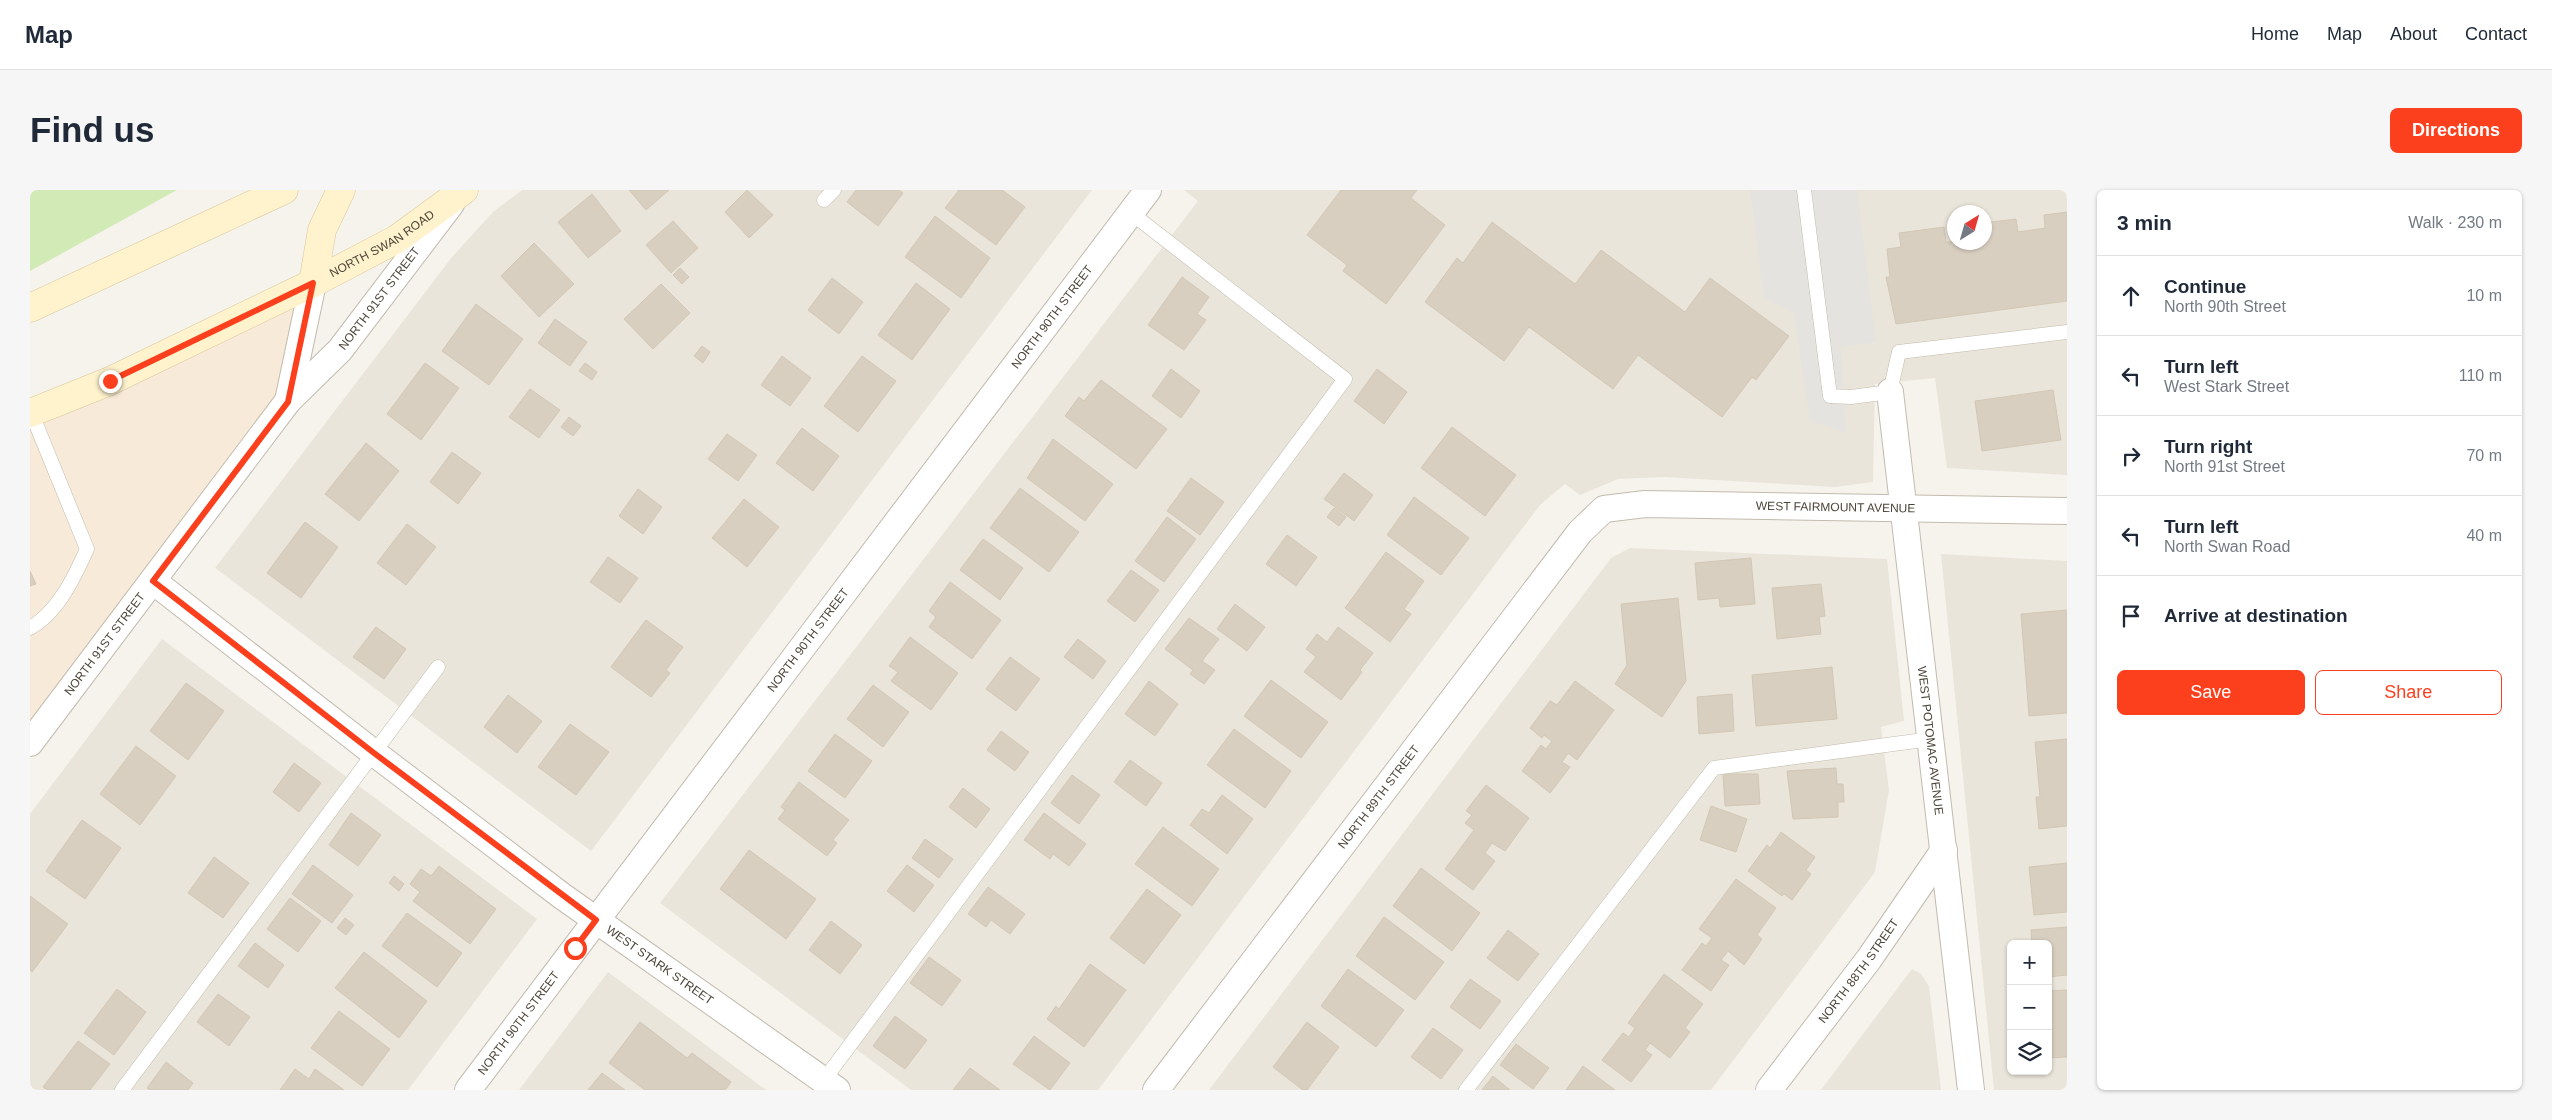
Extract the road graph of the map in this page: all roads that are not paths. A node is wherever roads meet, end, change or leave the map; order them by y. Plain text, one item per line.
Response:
1 (284, 190) edge
2 (341, 190) edge
3 (834, 190) edge
4 (1148, 190) edge
5 (1804, 190) edge
6 (461, 192) edge
7 (824, 200) dead end
8 (1131, 213) junction
9 (313, 283) junction
10 (30, 308) edge
11 (2067, 332) edge
12 (1890, 392) junction
13 (288, 402) junction
14 (30, 412) edge
15 (1604, 509) joint
16 (1905, 509) junction
17 (2067, 511) edge
18 (153, 581) junction
19 (30, 628) edge
20 (438, 667) dead end
21 (1931, 739) junction
22 (30, 743) edge
23 (374, 753) junction
24 (1944, 850) junction
25 (596, 920) junction
26 (830, 1085) edge
27 (122, 1090) edge
28 (468, 1090) edge
29 (1156, 1090) edge
30 (1466, 1090) edge
31 (1769, 1090) edge
32 (1971, 1090) edge

1 - 10 main road
2 - 9 main road
3 - 7 lane
4 - 8 street, NORTH 90TH STREET
5 - 12 lane
6 - 9 main road, NORTH SWAN ROAD
6 - 13 street, NORTH 91ST STREET
8 - 25 street, NORTH 90TH STREET
8 - 26 lane
9 - 13 street, NORTH 91ST STREET
9 - 14 main road, NORTH SWAN ROAD
11 - 12 lane
12 - 16 street, WEST POTOMAC AVENUE
13 - 18 street, NORTH 91ST STREET
14 - 19 lane
15 - 16 street, WEST FAIRMOUNT AVENUE
15 - 29 street, NORTH 89TH STREET
16 - 17 street, WEST FAIRMOUNT AVENUE
16 - 21 street, WEST POTOMAC AVENUE
18 - 22 street, NORTH 91ST STREET
18 - 23 street, WEST STARK STREET
20 - 23 lane
21 - 24 street, WEST POTOMAC AVENUE
21 - 30 lane
23 - 25 street, WEST STARK STREET
23 - 27 lane
24 - 31 street, NORTH 88TH STREET
24 - 32 street, WEST POTOMAC AVENUE
25 - 26 street, WEST STARK STREET
25 - 28 street, NORTH 90TH STREET

